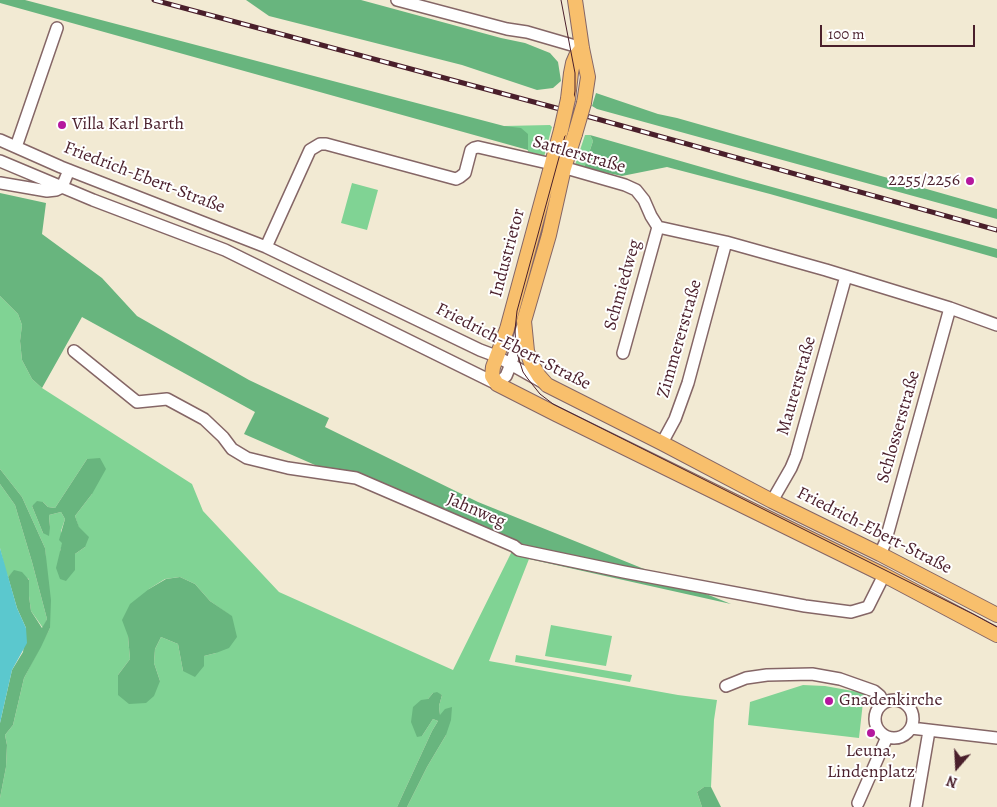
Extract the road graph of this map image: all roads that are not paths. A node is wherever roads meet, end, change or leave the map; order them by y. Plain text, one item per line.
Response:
1 (397, 0) edge
2 (575, 0) edge
3 (57, 28) dead end
4 (582, 48) junction
5 (0, 140) edge
6 (16, 147) junction
7 (0, 161) edge
8 (558, 166) junction
9 (69, 170) junction
10 (0, 183) edge
11 (62, 187) junction
12 (658, 227) junction
13 (726, 242) junction
14 (266, 246) junction
15 (846, 276) junction
16 (950, 308) junction
17 (524, 321) junction
18 (997, 325) edge
19 (74, 351) dead end
20 (623, 353) dead end
21 (496, 356) junction
22 (511, 364) junction
23 (497, 384) junction
24 (547, 385) junction
25 (662, 443) junction
26 (772, 501) junction
27 (880, 554) junction
28 (884, 575) junction
29 (997, 615) edge
30 (997, 635) edge
31 (726, 686) dead end
32 (883, 703) junction
33 (911, 728) junction
34 (929, 730) junction
35 (887, 737) junction
36 (997, 738) edge
37 (858, 803) dead end
38 (916, 807) edge

1 - 4 street
2 - 4 main road, Industrietor
3 - 6 street
4 - 8 main road, Industrietor, bridge
4 - 8 main road, Industrietor, bridge
5 - 6 street, Friedrich-Ebert-Straße
6 - 9 street, Friedrich-Ebert-Straße
7 - 11 street, Friedrich-Ebert-Straße
8 - 12 street, Sattlerstraße
8 - 14 street, Sattlerstraße
8 - 17 main road, Industrietor
8 - 21 main road, Industrietor
9 - 11 street
9 - 14 street, Friedrich-Ebert-Straße
10 - 11 street
11 - 23 street, Friedrich-Ebert-Straße
12 - 13 street
12 - 20 street, Schmiedweg
13 - 15 street
13 - 25 street, Zimmererstraße
14 - 21 street, Friedrich-Ebert-Straße
15 - 16 street
15 - 26 street, Maurerstraße
16 - 18 street
16 - 27 street, Schlosserstraße
17 - 22 street
17 - 24 main road, Industrietor
19 - 28 street, Jahnweg
21 - 22 street, Friedrich-Ebert-Straße
21 - 23 main road, Industrietor
22 - 23 street
22 - 24 street, Friedrich-Ebert-Straße
23 - 28 main road, Friedrich-Ebert-Straße
24 - 25 main road, Friedrich-Ebert-Straße
25 - 26 main road, Friedrich-Ebert-Straße
26 - 27 main road, Friedrich-Ebert-Straße
27 - 29 main road, Friedrich-Ebert-Straße
28 - 30 main road, Friedrich-Ebert-Straße
31 - 32 street
32 - 33 street
32 - 35 street
33 - 34 street
33 - 35 street
34 - 36 street
34 - 38 street
35 - 37 street

